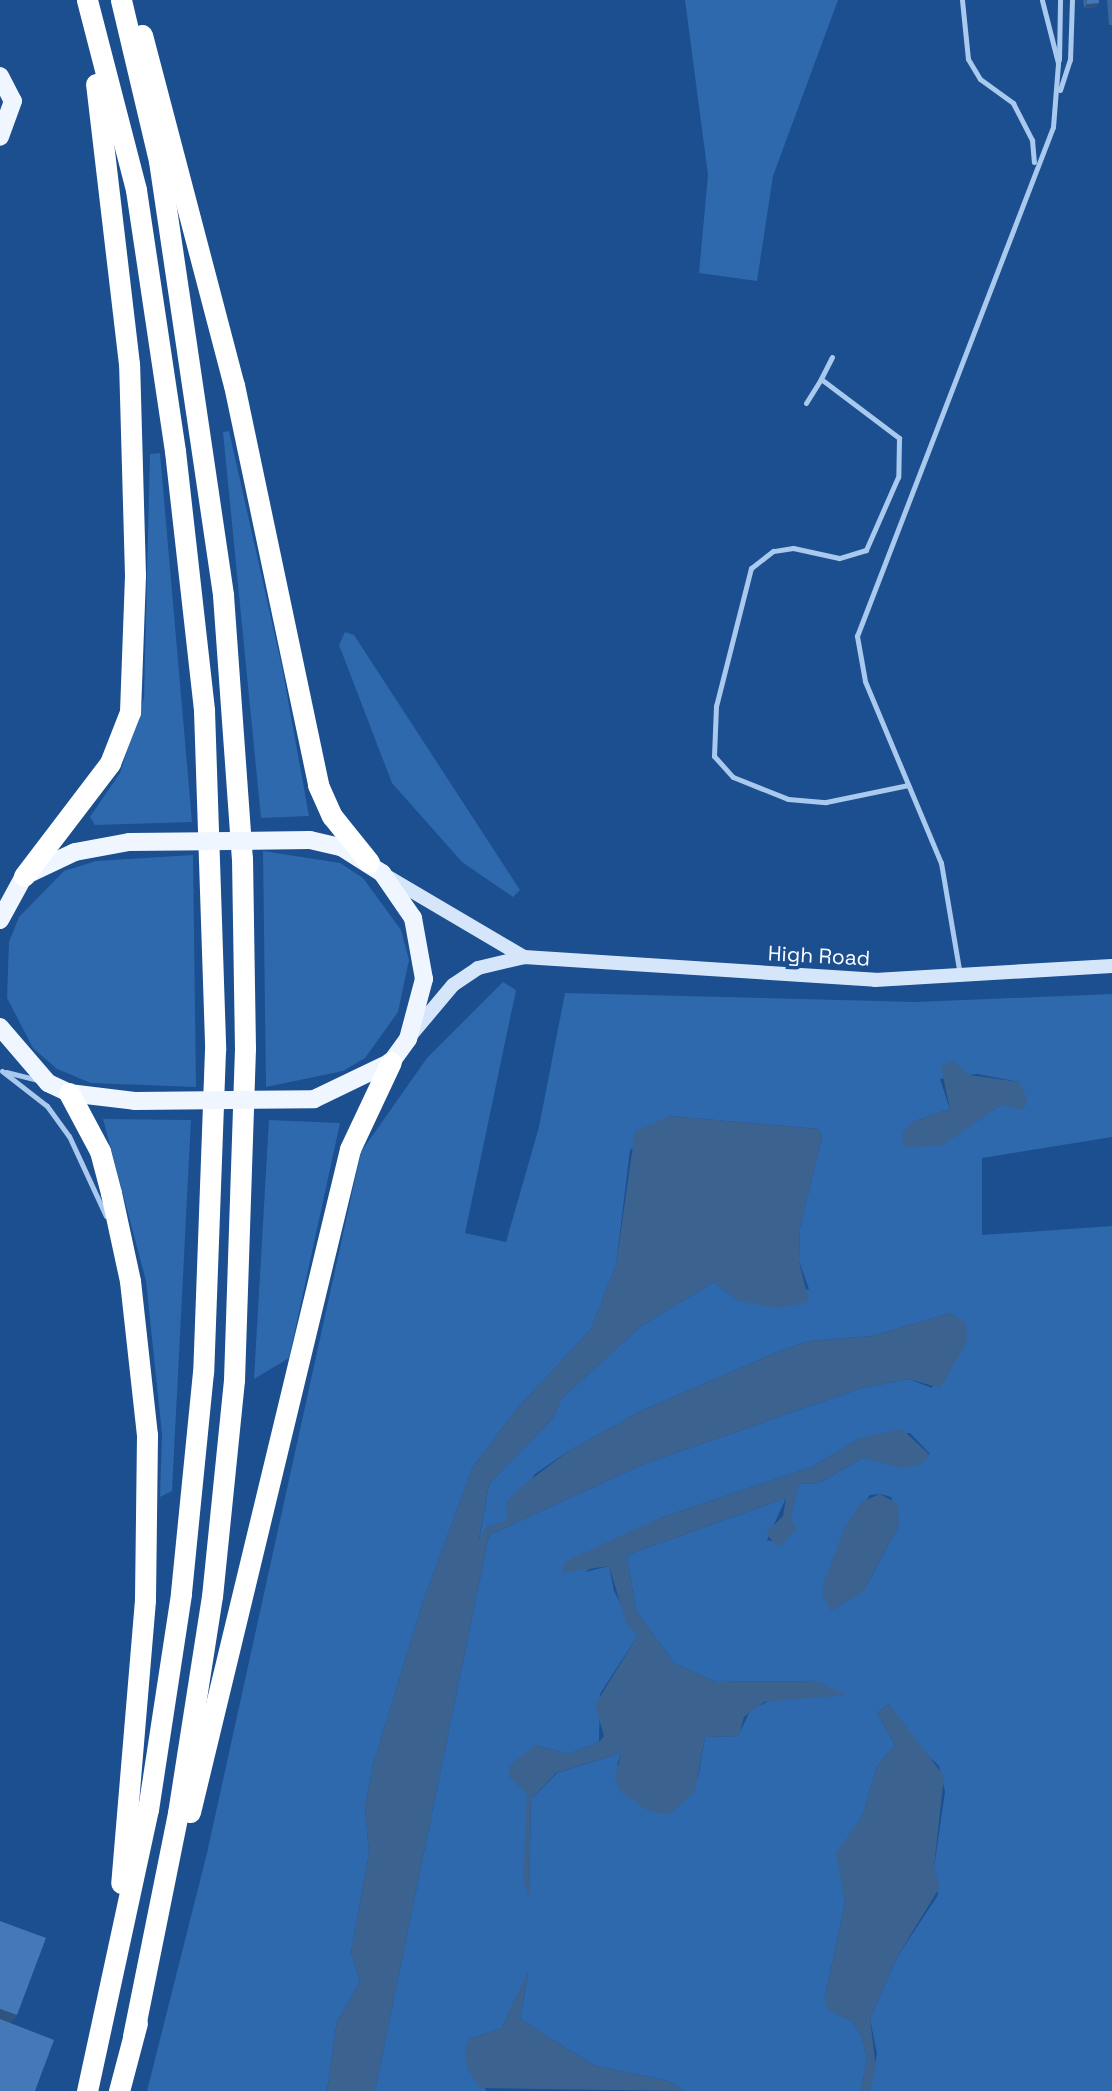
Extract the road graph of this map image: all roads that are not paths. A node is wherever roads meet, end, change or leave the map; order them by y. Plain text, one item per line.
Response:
1 (81, 0) edge
2 (87, 0) edge
3 (121, 0) edge
4 (131, 0) edge
5 (962, 0) edge
6 (1041, 0) edge
7 (1060, 0) edge
8 (1072, 0) edge
9 (1058, 63) junction
10 (0, 75) edge
11 (1058, 95) junction
12 (0, 137) edge
13 (1034, 162) junction
14 (832, 357) dead end
15 (821, 379) junction
16 (806, 403) dead end
17 (908, 785) junction
18 (375, 867) junction
19 (13, 884) edge
20 (0, 920) edge
21 (524, 957) junction
22 (1112, 966) edge
23 (960, 976) junction
24 (0, 1027) edge
25 (408, 1039) junction
26 (391, 1062) junction
27 (1, 1070) edge
28 (48, 1083) junction
29 (69, 1093) junction
30 (130, 1281) junction
31 (104, 2028) junction
32 (133, 2036) junction
33 (87, 2091) edge
34 (119, 2091) edge

1 - 19 highway
2 - 31 highway
3 - 32 highway
4 - 18 highway
5 - 13 lane
6 - 9 lane
7 - 9 lane
8 - 11 lane
9 - 11 lane
10 - 12 main road
11 - 13 lane
13 - 17 lane
14 - 15 lane
15 - 16 lane
15 - 17 lane
17 - 23 lane
18 - 19 main road, bridge
18 - 21 street, High Road
18 - 25 main road
19 - 20 main road
21 - 23 street, High Road
21 - 25 street, High Road
22 - 23 street, High Road
24 - 28 main road
25 - 26 main road
26 - 29 main road, bridge
26 - 32 highway
27 - 28 lane
27 - 30 lane
28 - 29 main road
29 - 30 highway
30 - 31 highway
31 - 33 highway
32 - 34 highway

